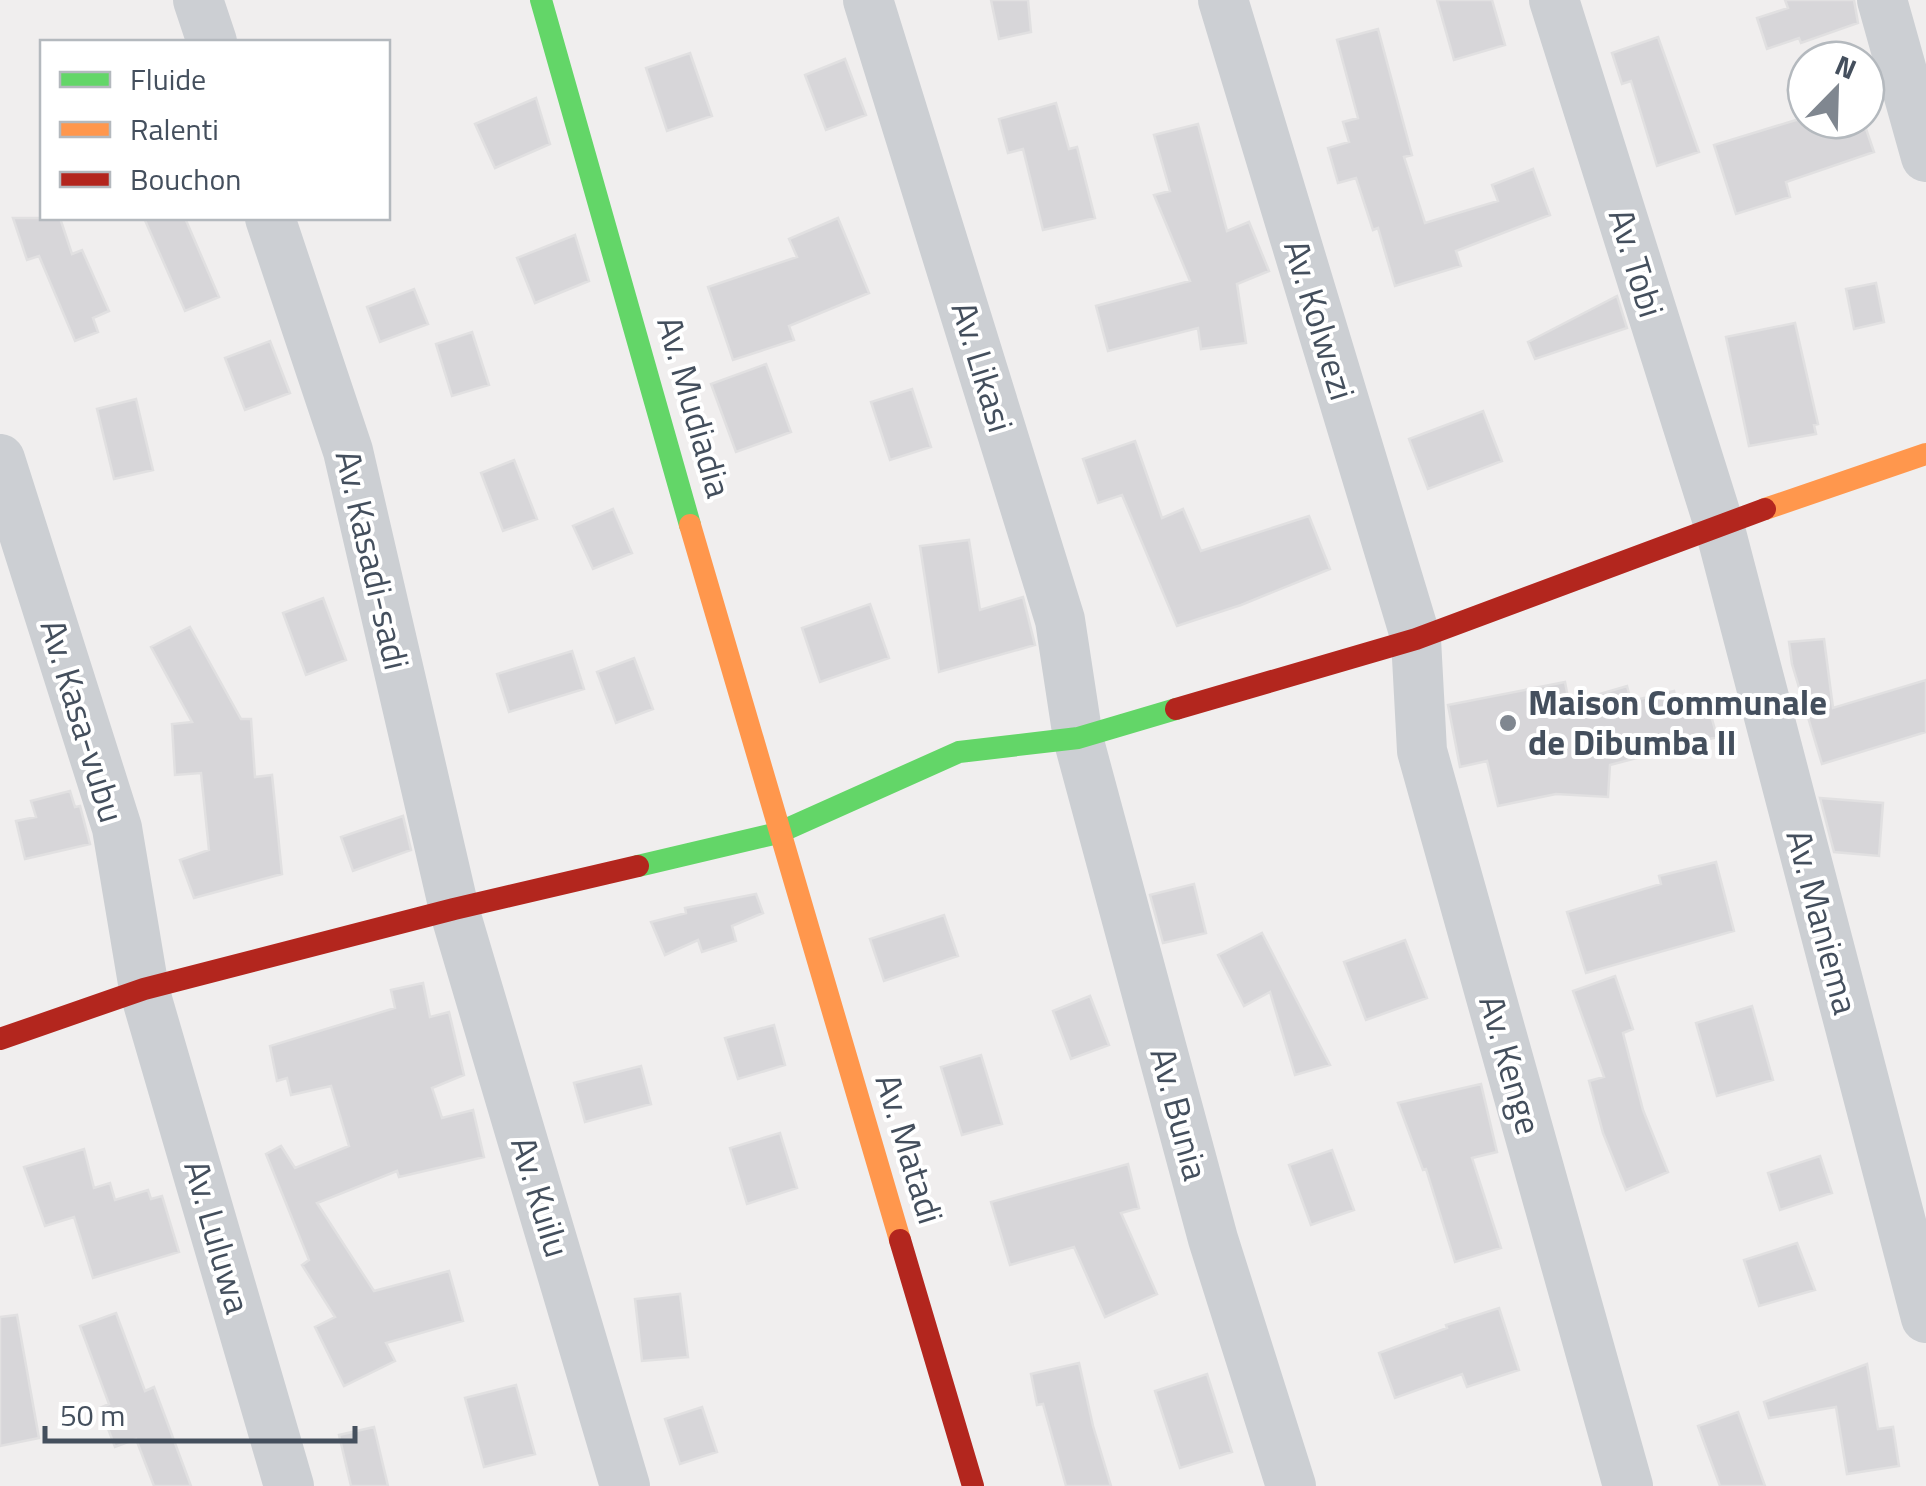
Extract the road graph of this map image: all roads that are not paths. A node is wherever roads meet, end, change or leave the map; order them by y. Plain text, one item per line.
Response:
1 (198, 0) edge
2 (542, 0) edge
3 (868, 0) edge
4 (1223, 0) edge
5 (1554, 0) edge
6 (1882, 0) edge
7 (211, 40) edge
8 (1926, 157) edge
9 (271, 220) edge
10 (1926, 454) edge
11 (0, 459) edge
12 (1718, 526) junction
13 (1416, 639) junction
14 (1078, 738) junction
15 (778, 832) junction
16 (454, 909) junction
17 (144, 988) junction
18 (0, 1038) edge
19 (1926, 1318) edge
20 (289, 1486) edge
21 (626, 1486) edge
22 (973, 1486) edge
23 (1291, 1486) edge
24 (1628, 1486) edge

1 - 7 street
2 - 15 main road, Av. Mudiadia
3 - 14 street, Av. Likasi
4 - 13 street, Av. Kolwezi
5 - 12 street, Av. Tobi
6 - 8 street
9 - 16 street, Av. Kasadi-sadi
10 - 12 main road
11 - 17 street, Av. Kasa-vubu
12 - 13 main road
12 - 19 street, Av. Maniema
13 - 14 main road
13 - 24 street, Av. Kenge
14 - 15 main road
14 - 23 street, Av. Bunia
15 - 16 main road
15 - 22 main road, Av. Matadi
16 - 17 main road
16 - 21 street, Av. Kuilu
17 - 18 main road
17 - 20 street, Av. Luluwa

